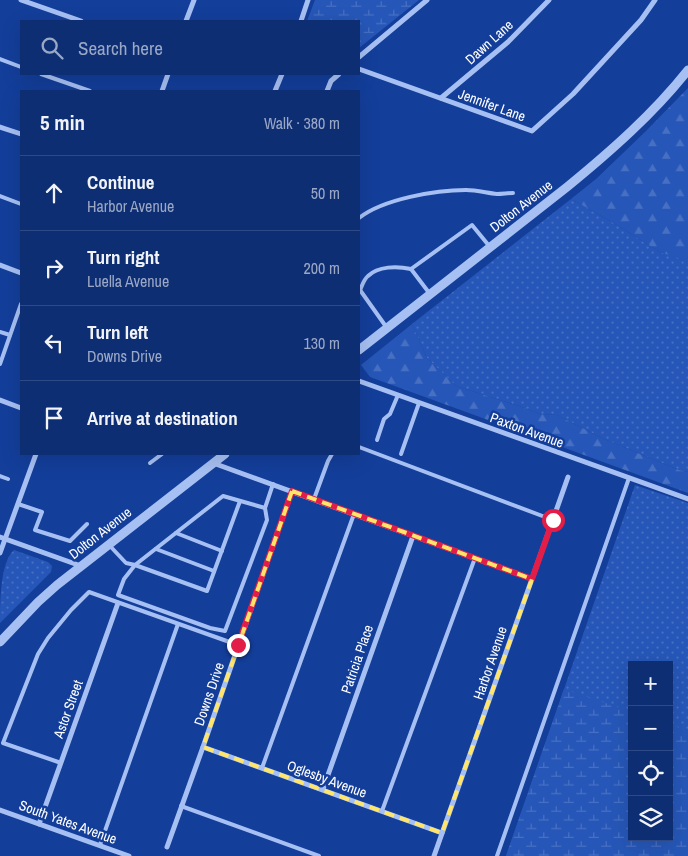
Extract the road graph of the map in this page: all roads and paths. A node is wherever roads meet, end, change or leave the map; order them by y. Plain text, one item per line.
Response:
1 (21, 0) edge
2 (194, 0) edge
3 (308, 0) edge
4 (427, 0) edge
5 (549, 0) edge
6 (655, 0) edge
7 (78, 20) edge
8 (186, 20) edge
9 (301, 20) edge
10 (360, 56) edge
11 (0, 59) edge
12 (20, 67) edge
13 (360, 70) edge
14 (688, 70) edge
15 (44, 75) edge
16 (168, 75) edge
17 (282, 75) edge
18 (338, 75) edge
19 (87, 90) edge
20 (162, 90) edge
21 (275, 90) edge
22 (327, 90) edge
23 (441, 98) junction
24 (0, 127) edge
25 (20, 134) edge
26 (513, 193) dead end
27 (0, 196) edge
28 (20, 204) edge
29 (360, 217) edge
30 (490, 247) junction
31 (0, 265) edge
32 (410, 269) junction
33 (20, 273) edge
34 (360, 289) edge
35 (360, 292) edge
36 (430, 294) junction
37 (20, 307) edge
38 (386, 328) junction
39 (0, 332) edge
40 (10, 335) junction
41 (360, 349) edge
42 (0, 364) edge
43 (360, 382) edge
44 (398, 395) junction
45 (0, 400) edge
46 (419, 403) junction
47 (20, 408) edge
48 (377, 440) dead end
49 (360, 447) edge
50 (401, 454) dead end
51 (36, 455) edge
52 (160, 455) edge
53 (224, 455) edge
54 (331, 455) edge
55 (150, 462) dead end
56 (213, 462) junction
57 (0, 476) edge
58 (568, 477) dead end
59 (629, 478) junction
60 (8, 479) dead end
61 (273, 484) junction
62 (292, 491) junction
63 (314, 499) junction
64 (688, 499) edge
65 (240, 501) junction
66 (18, 504) junction
67 (265, 508) junction
68 (354, 514) junction
69 (553, 520) junction
70 (87, 524) dead end
71 (176, 533) junction
72 (413, 536) junction
73 (3, 538) edge
74 (108, 544) junction
75 (156, 548) junction
76 (222, 551) junction
77 (0, 554) edge
78 (475, 558) junction
79 (135, 565) junction
80 (81, 566) junction
81 (214, 571) junction
82 (532, 579) junction
83 (118, 603) junction
84 (178, 624) junction
85 (0, 642) edge
86 (238, 645) junction
87 (203, 747) junction
88 (61, 764) junction
89 (262, 768) junction
90 (323, 789) junction
91 (181, 806) junction
92 (0, 810) edge
93 (382, 811) junction
94 (39, 824) junction
95 (442, 833) junction
96 (100, 846) junction
97 (167, 847) dead end
98 (129, 856) edge
99 (319, 856) edge
100 (434, 856) edge
101 (497, 856) edge

1 - 7 street
2 - 8 street
3 - 9 street
4 - 10 street
5 - 23 street, Dawn Lane
6 - 23 street, Jennifer Lane
11 - 12 lane
13 - 23 street, Jennifer Lane
14 - 30 street, Dolton Avenue
15 - 19 lane
16 - 20 street
17 - 21 street
18 - 22 street
24 - 25 street
26 - 29 lane
27 - 28 lane
30 - 32 lane
30 - 36 street, Dolton Avenue
31 - 33 street
32 - 34 lane
32 - 36 lane
35 - 38 lane
36 - 38 street, Dolton Avenue
37 - 40 lane
38 - 41 street, Dolton Avenue
39 - 40 lane
40 - 42 lane
43 - 44 street, Paxton Avenue
44 - 46 street, Paxton Avenue
44 - 48 lane
45 - 47 street
46 - 50 lane
46 - 59 street, Paxton Avenue
49 - 69 lane
51 - 66 street
52 - 55 lane
53 - 56 street, Dolton Avenue
54 - 63 lane
56 - 61 street
56 - 74 street, Dolton Avenue
57 - 60 lane
58 - 69 street, Harbor Avenue
59 - 64 street, Paxton Avenue
59 - 101 lane
61 - 62 street
61 - 67 lane
62 - 63 street
62 - 86 street, Downs Drive
63 - 68 street
65 - 67 lane
65 - 71 lane
65 - 76 lane
66 - 70 lane
66 - 73 street
67 - 79 lane
68 - 72 street
68 - 89 lane
69 - 82 street, Harbor Avenue
71 - 75 lane
71 - 76 lane
72 - 78 street
72 - 90 street, Patricia Place
73 - 77 street
73 - 80 street
74 - 79 lane
74 - 80 street, Dolton Avenue
75 - 79 lane
75 - 81 lane
76 - 81 lane
78 - 82 street
78 - 93 lane
79 - 81 lane
80 - 85 street, Dolton Avenue
82 - 95 street, Harbor Avenue
83 - 84 lane
83 - 88 street, Astor Street
83 - 88 lane
84 - 86 lane
84 - 96 lane
86 - 87 street, Downs Drive
87 - 89 street, Oglesby Avenue
87 - 91 street, Downs Drive
88 - 94 street, Astor Street
89 - 90 street, Oglesby Avenue
90 - 93 street, Oglesby Avenue
91 - 97 street, Downs Drive
91 - 99 lane
92 - 94 street, South Yates Avenue
93 - 95 street, Oglesby Avenue
94 - 96 street, South Yates Avenue
95 - 100 street, Harbor Avenue
96 - 98 street, South Yates Avenue

